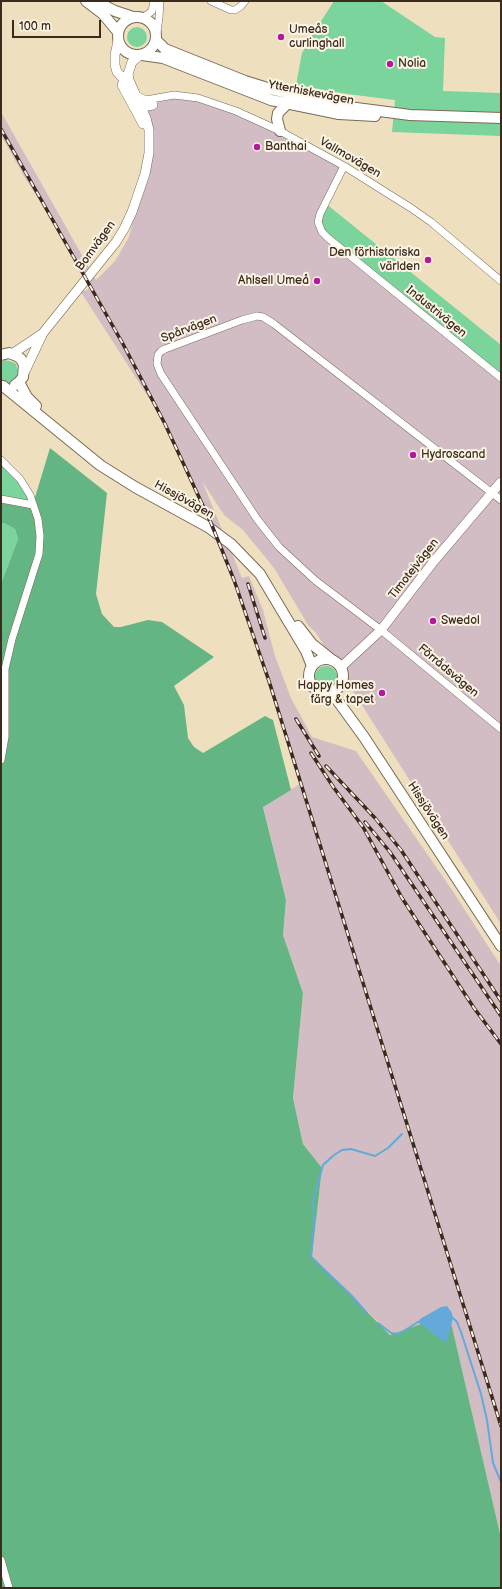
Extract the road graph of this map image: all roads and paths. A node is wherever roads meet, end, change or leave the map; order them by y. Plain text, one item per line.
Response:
1 (86, 1) edge
2 (95, 1) edge
3 (154, 1) edge
4 (160, 1) edge
5 (211, 1) edge
6 (245, 1) edge
7 (138, 17) junction
8 (157, 36) junction
9 (118, 37) junction
10 (141, 55) junction
11 (117, 72) junction
12 (136, 95) junction
13 (151, 102) junction
14 (288, 104) junction
15 (141, 106) junction
16 (410, 115) junction
17 (501, 118) edge
18 (144, 119) junction
19 (280, 131) junction
20 (344, 166) junction
21 (501, 281) edge
22 (43, 333) junction
23 (6, 352) edge
24 (25, 371) junction
25 (501, 378) edge
26 (19, 382) junction
27 (2, 385) edge
28 (72, 443) junction
29 (1, 460) edge
30 (501, 482) edge
31 (491, 493) junction
32 (1, 499) edge
33 (501, 500) edge
34 (33, 505) junction
35 (272, 593) junction
36 (381, 630) junction
37 (332, 660) junction
38 (312, 666) junction
39 (341, 667) junction
40 (332, 692) junction
41 (501, 729) edge
42 (1, 760) edge
43 (500, 943) edge
44 (1, 1560) edge
45 (9, 1588) edge

1 - 9 main road
2 - 7 main road
3 - 7 street
4 - 8 street
5 - 6 street
7 - 8 main road
7 - 9 main road
8 - 10 main road
8 - 16 main road, Ytterhiskevägen
9 - 10 main road
9 - 11 street, Bomvägen
10 - 12 street, Bomvägen
10 - 14 main road, Ytterhiskevägen
11 - 15 street, Bomvägen
11 - 18 street, Bomvägen
12 - 13 street
12 - 15 street, Bomvägen
13 - 15 street
13 - 18 street, Vallmovägen
13 - 19 street, Vallmovägen
14 - 16 main road, Ytterhiskevägen
14 - 19 main road
15 - 18 street, Bomvägen
16 - 17 main road, Ytterhiskevägen
18 - 22 street, Bomvägen
19 - 20 street, Vallmovägen
20 - 21 street, Vallmovägen
20 - 25 street, Industrivägen
22 - 23 street, Bomvägen
22 - 24 street, Bomvägen
23 - 24 main road
24 - 26 main road
26 - 27 main road
26 - 28 main road, Hissjövägen
27 - 28 main road, Hissjövägen
28 - 35 main road, Hissjövägen
29 - 34 street
30 - 31 street, Timotejvägen
31 - 33 street, Spårvägen
31 - 36 street, Timotejvägen
31 - 36 street, Spårvägen
32 - 34 street
34 - 42 street
35 - 37 main road, Hissjövägen
35 - 38 main road, Hissjövägen
36 - 39 street, Timotejvägen
36 - 41 street, Förrådsvägen
37 - 38 main road
37 - 39 main road
38 - 40 main road
39 - 40 main road
40 - 43 main road, Hissjövägen
44 - 45 street

